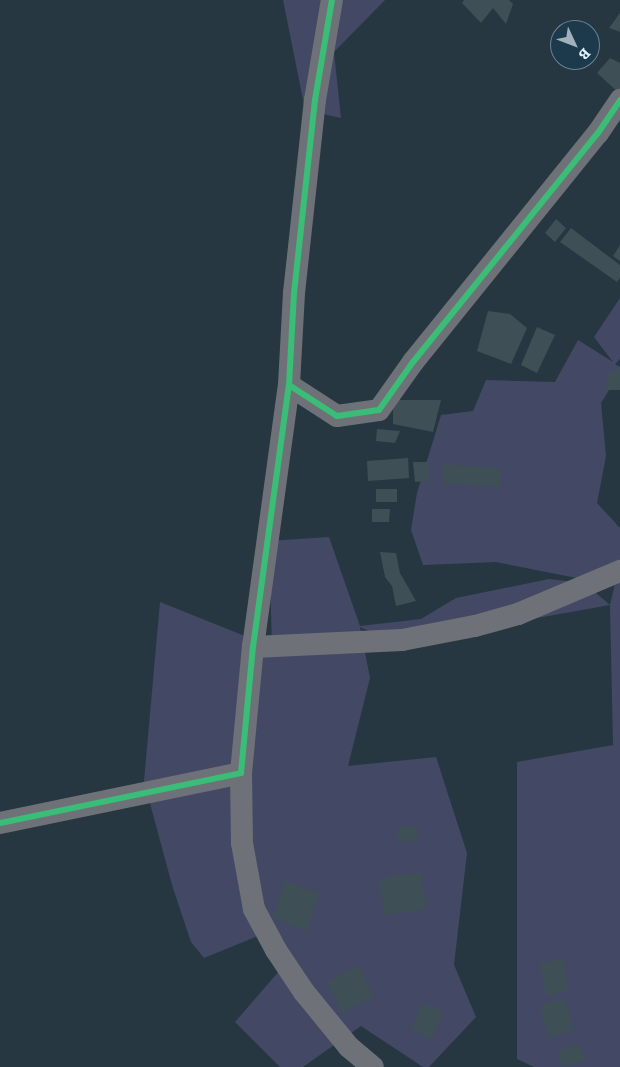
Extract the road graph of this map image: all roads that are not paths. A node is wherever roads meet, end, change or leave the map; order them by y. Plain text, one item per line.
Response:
1 (332, 0) edge
2 (620, 100) edge
3 (289, 385) junction
4 (620, 572) edge
5 (253, 648) junction
6 (242, 773) junction
7 (0, 823) edge
8 (373, 1067) edge

1 - 3 street
2 - 3 street
3 - 5 street
4 - 5 street
5 - 6 street
6 - 7 street
6 - 8 street

